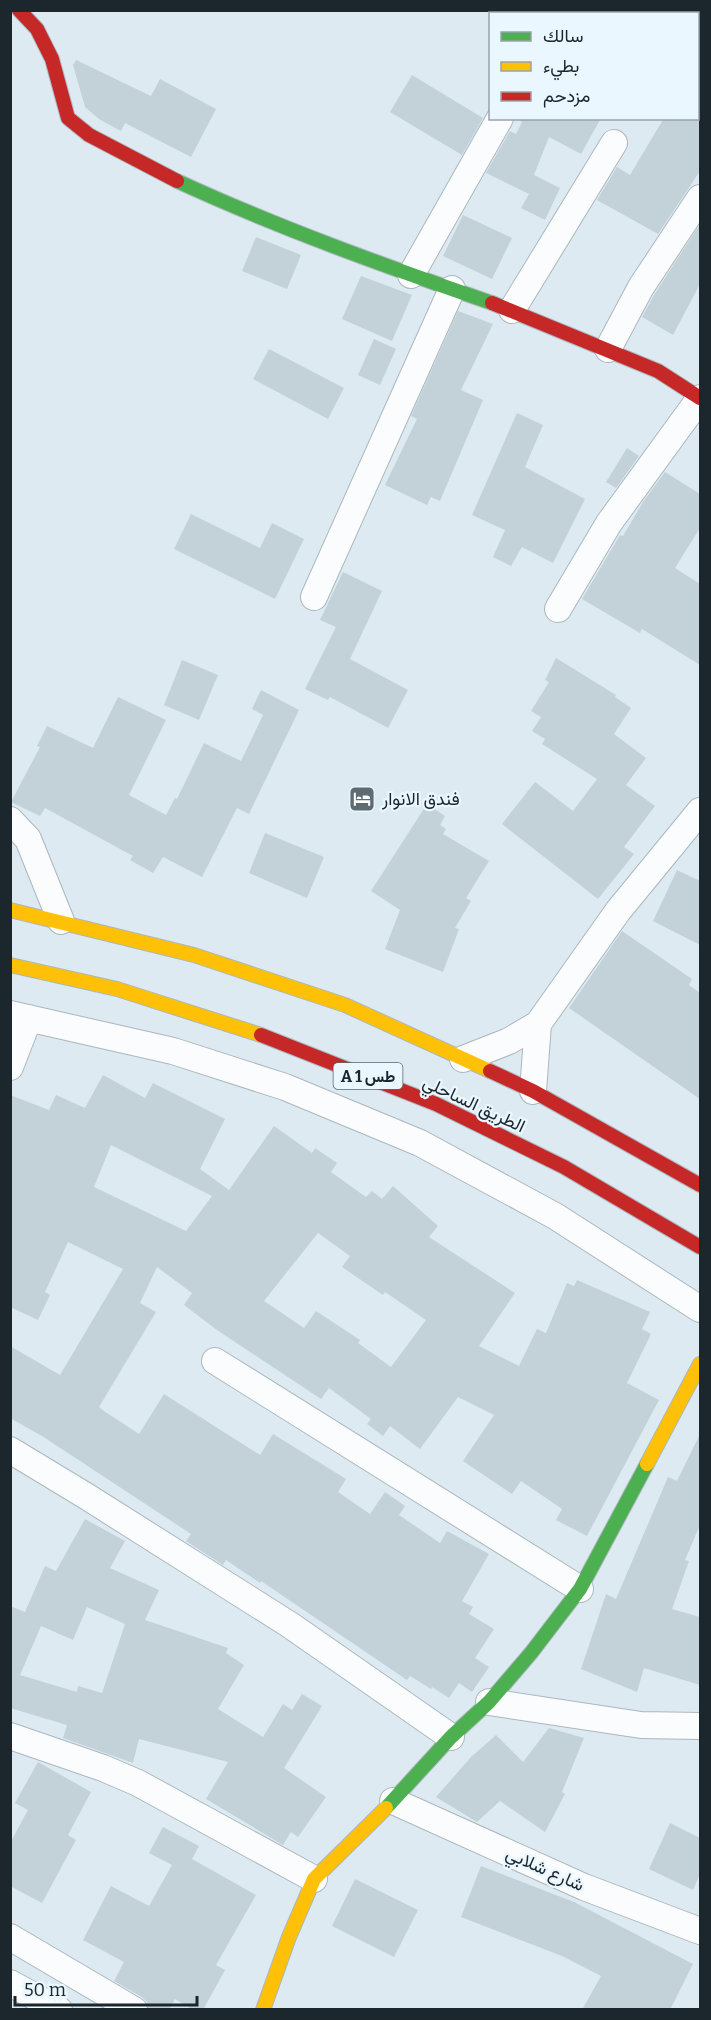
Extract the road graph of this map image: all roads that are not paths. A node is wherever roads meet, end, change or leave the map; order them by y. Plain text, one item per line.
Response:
1 (19, 10) edge
2 (499, 120) edge
3 (614, 144) dead end
4 (700, 198) edge
5 (411, 275) junction
6 (452, 289) junction
7 (512, 310) junction
8 (608, 349) junction
9 (700, 398) edge
10 (314, 597) dead end
11 (558, 609) dead end
12 (700, 811) edge
13 (10, 820) edge
14 (10, 910) edge
15 (61, 921) junction
16 (10, 965) edge
17 (20, 1016) edge
18 (538, 1024) junction
19 (463, 1059) junction
20 (10, 1066) edge
21 (533, 1091) junction
22 (700, 1185) edge
23 (700, 1247) edge
24 (700, 1310) edge
25 (215, 1361) dead end
26 (700, 1364) edge
27 (10, 1450) edge
28 (580, 1589) junction
29 (489, 1702) junction
30 (700, 1726) edge
31 (10, 1736) edge
32 (451, 1737) junction
33 (393, 1801) junction
34 (314, 1879) junction
35 (700, 1931) edge
36 (10, 1937) edge
37 (10, 1983) edge
38 (59, 2010) edge
39 (134, 2010) edge
40 (263, 2010) edge

1 - 5 main road
2 - 5 street
3 - 7 street
4 - 8 street
5 - 6 main road
6 - 7 main road
6 - 10 street
7 - 8 main road
8 - 9 main road
9 - 11 street
12 - 18 street
13 - 15 street
14 - 15 main road, الطريق الساحلي
15 - 19 main road, الطريق الساحلي
16 - 23 main road, الطريق الساحلي / A 1 طس
17 - 20 street
17 - 24 street
18 - 19 street
18 - 21 street
19 - 21 main road, الطريق الساحلي
21 - 22 main road, الطريق الساحلي
25 - 28 street
26 - 28 main road
27 - 32 street
28 - 29 main road
29 - 30 street
29 - 32 main road
31 - 34 street
32 - 33 main road
33 - 34 main road
33 - 35 street, شارع شلابي
34 - 40 main road
36 - 39 street
37 - 38 street

